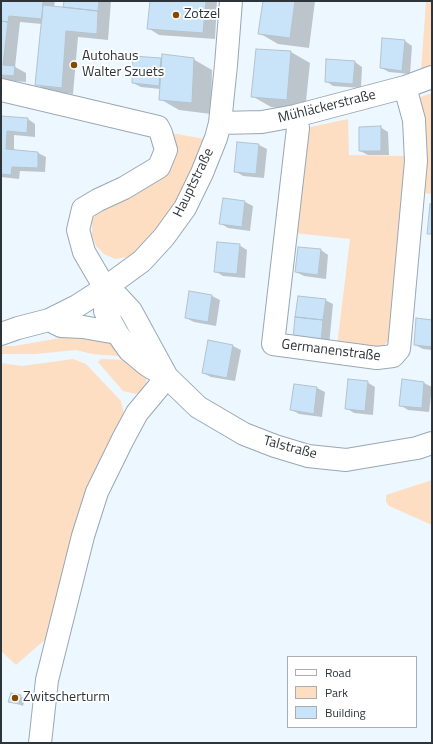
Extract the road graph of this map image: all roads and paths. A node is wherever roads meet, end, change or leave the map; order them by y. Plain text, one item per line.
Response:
1 (230, 1) edge
2 (432, 77) edge
3 (405, 87) junction
4 (1, 90) edge
5 (295, 116) junction
6 (220, 123) junction
7 (105, 288) junction
8 (49, 320) junction
9 (7, 328) edge
10 (116, 333) junction
11 (167, 377) junction
12 (432, 443) edge
13 (40, 743) edge

1 - 6 street, Hauptstraße
2 - 3 street, Mühläckerstraße
3 - 5 street, Mühläckerstraße
3 - 5 street, Germanenstraße
4 - 7 street
5 - 6 street, Mühläckerstraße
6 - 7 street, Hauptstraße
7 - 8 street, Hauptstraße
7 - 10 street, Talstraße
7 - 11 street, Talstraße
8 - 9 street, Hauptstraße
8 - 10 street
10 - 11 street, Talstraße
11 - 12 street, Talstraße
11 - 13 street

